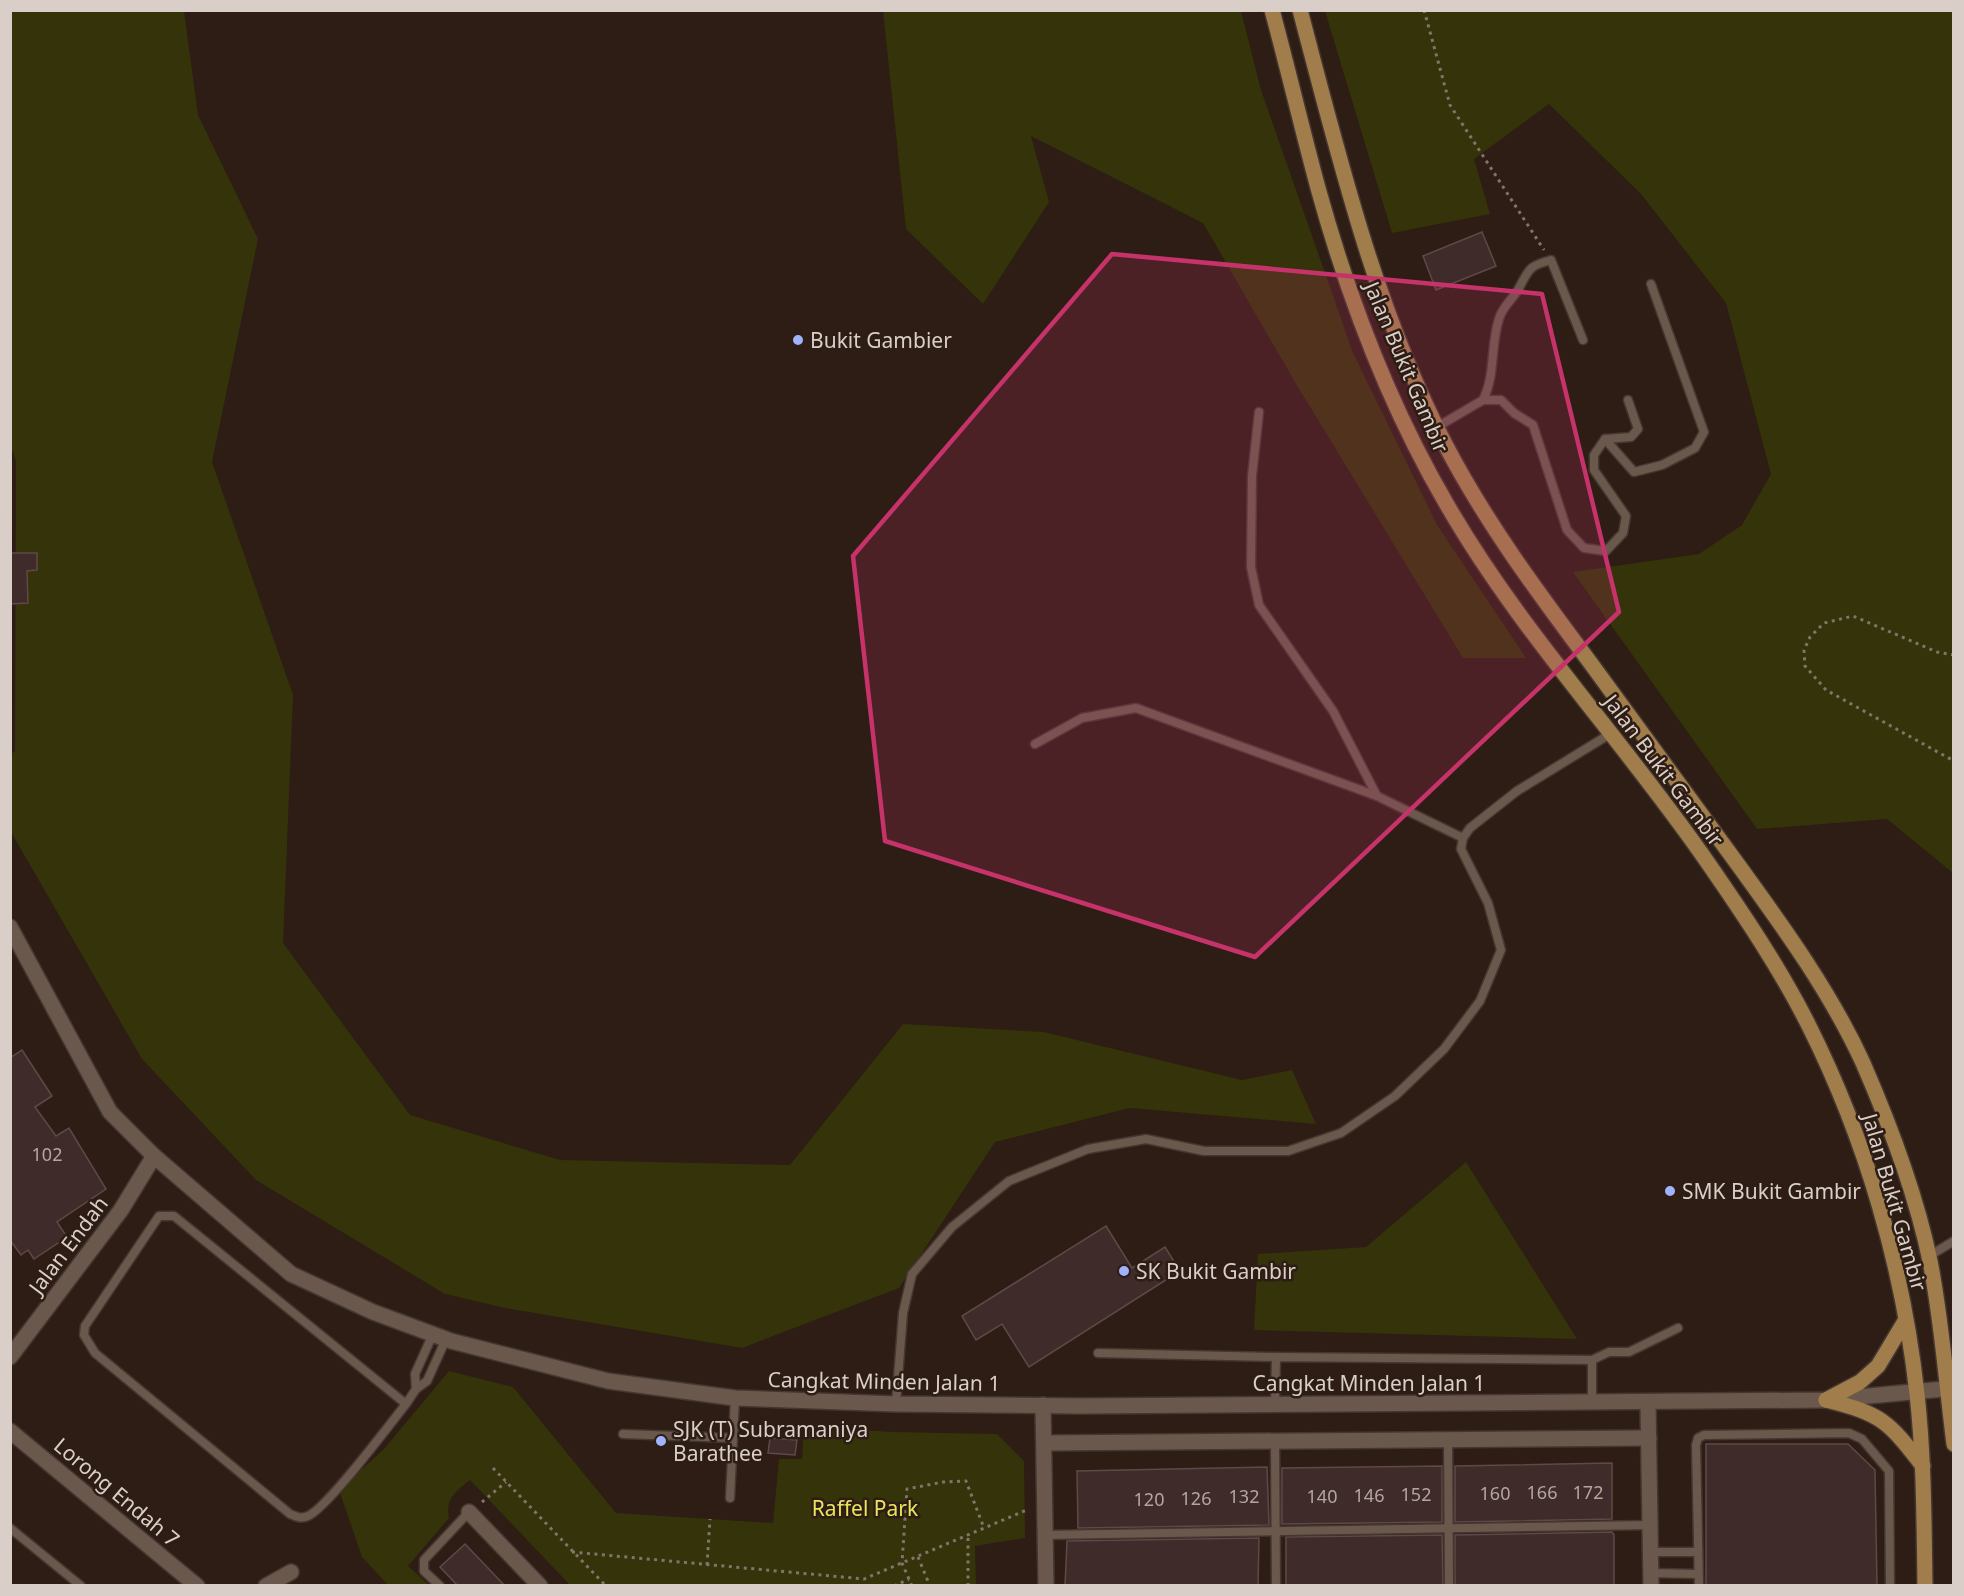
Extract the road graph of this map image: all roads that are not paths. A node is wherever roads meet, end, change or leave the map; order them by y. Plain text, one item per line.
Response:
1 (1272, 10) edge
2 (1300, 10) edge
3 (1651, 284) dead end
4 (1583, 340) dead end
5 (1483, 400) junction
6 (1628, 400) dead end
7 (1259, 412) dead end
8 (1437, 427) junction
9 (1605, 439) junction
10 (1610, 734) junction
11 (1035, 744) dead end
12 (1377, 796) junction
13 (1463, 837) junction
14 (10, 927) edge
15 (154, 1156) junction
16 (1953, 1241) edge
17 (1929, 1256) junction
18 (1905, 1321) junction
19 (1941, 1322) junction
20 (1677, 1328) dead end
21 (439, 1337) junction
22 (1953, 1345) edge
23 (1098, 1353) dead end
24 (10, 1357) edge
25 (1276, 1357) junction
26 (1592, 1360) junction
27 (1950, 1388) edge
28 (416, 1389) junction
29 (1917, 1391) junction
30 (735, 1398) junction
31 (1826, 1400) junction
32 (1592, 1403) junction
33 (1648, 1403) junction
34 (406, 1404) junction
35 (896, 1404) junction
36 (1275, 1404) junction
37 (1044, 1405) junction
38 (10, 1431) edge
39 (623, 1434) dead end
40 (733, 1438) junction
41 (1649, 1438) junction
42 (1448, 1440) junction
43 (1275, 1441) junction
44 (1044, 1443) junction
45 (1953, 1444) edge
46 (1923, 1466) junction
47 (730, 1498) dead end
48 (474, 1508) joint
49 (1650, 1525) junction
50 (10, 1528) edge
51 (1449, 1528) junction
52 (1276, 1531) junction
53 (1045, 1535) junction
54 (1651, 1552) junction
55 (1698, 1552) junction
56 (291, 1572) dead end
57 (1698, 1574) junction
58 (1651, 1579) edge
59 (81, 1586) edge
60 (197, 1586) edge
61 (267, 1586) edge
62 (440, 1586) edge
63 (540, 1586) edge
64 (1046, 1586) edge
65 (1276, 1586) edge
66 (1449, 1586) edge
67 (1699, 1586) edge
68 (1890, 1586) edge
69 (1925, 1586) edge

1 - 10 main road, Jalan Bukit Gambir
2 - 8 main road, Jalan Bukit Gambir
3 - 9 lane
4 - 5 lane
5 - 8 lane
5 - 9 lane
6 - 9 lane
7 - 12 lane
8 - 17 main road, Jalan Bukit Gambir
10 - 13 lane
10 - 18 main road, Jalan Bukit Gambir
11 - 12 lane
12 - 13 lane
13 - 35 lane
14 - 15 street, Cangkat Minden Jalan 1
15 - 21 street, Cangkat Minden Jalan 1
15 - 24 street, Jalan Endah
16 - 17 lane
17 - 19 main road, Jalan Bukit Gambir
18 - 29 main road, Jalan Bukit Gambir
18 - 31 main road
19 - 22 main road
19 - 27 main road, Jalan Bukit Gambir
20 - 26 lane
21 - 28 lane
21 - 28 lane
21 - 30 street, Cangkat Minden Jalan 1
23 - 25 lane
25 - 26 lane
25 - 36 lane
26 - 32 lane
27 - 29 street, Cangkat Minden Jalan 1
27 - 45 main road, Jalan Bukit Gambir
28 - 34 lane
29 - 31 street, Cangkat Minden Jalan 1
29 - 46 main road, Jalan Bukit Gambir
30 - 35 street, Cangkat Minden Jalan 1
30 - 40 lane
31 - 33 street, Cangkat Minden Jalan 1
31 - 46 main road
32 - 33 street, Cangkat Minden Jalan 1
32 - 36 street, Cangkat Minden Jalan 1
33 - 41 street
34 - 34 lane
35 - 37 street, Cangkat Minden Jalan 1
36 - 37 street, Cangkat Minden Jalan 1
37 - 44 street
38 - 60 street, Lorong Endah 7
39 - 40 lane
40 - 47 lane
41 - 42 street
41 - 49 street
42 - 43 street
42 - 51 lane
43 - 44 street
43 - 52 lane
44 - 53 street
46 - 69 main road, Jalan Bukit Gambir
48 - 62 lane
48 - 63 street
49 - 51 lane
49 - 54 street
50 - 59 lane
51 - 52 lane
51 - 66 lane
52 - 53 lane
52 - 65 lane
53 - 64 street
54 - 55 lane
54 - 58 street
55 - 57 lane
55 - 68 lane
56 - 61 street
57 - 58 lane
57 - 67 lane

